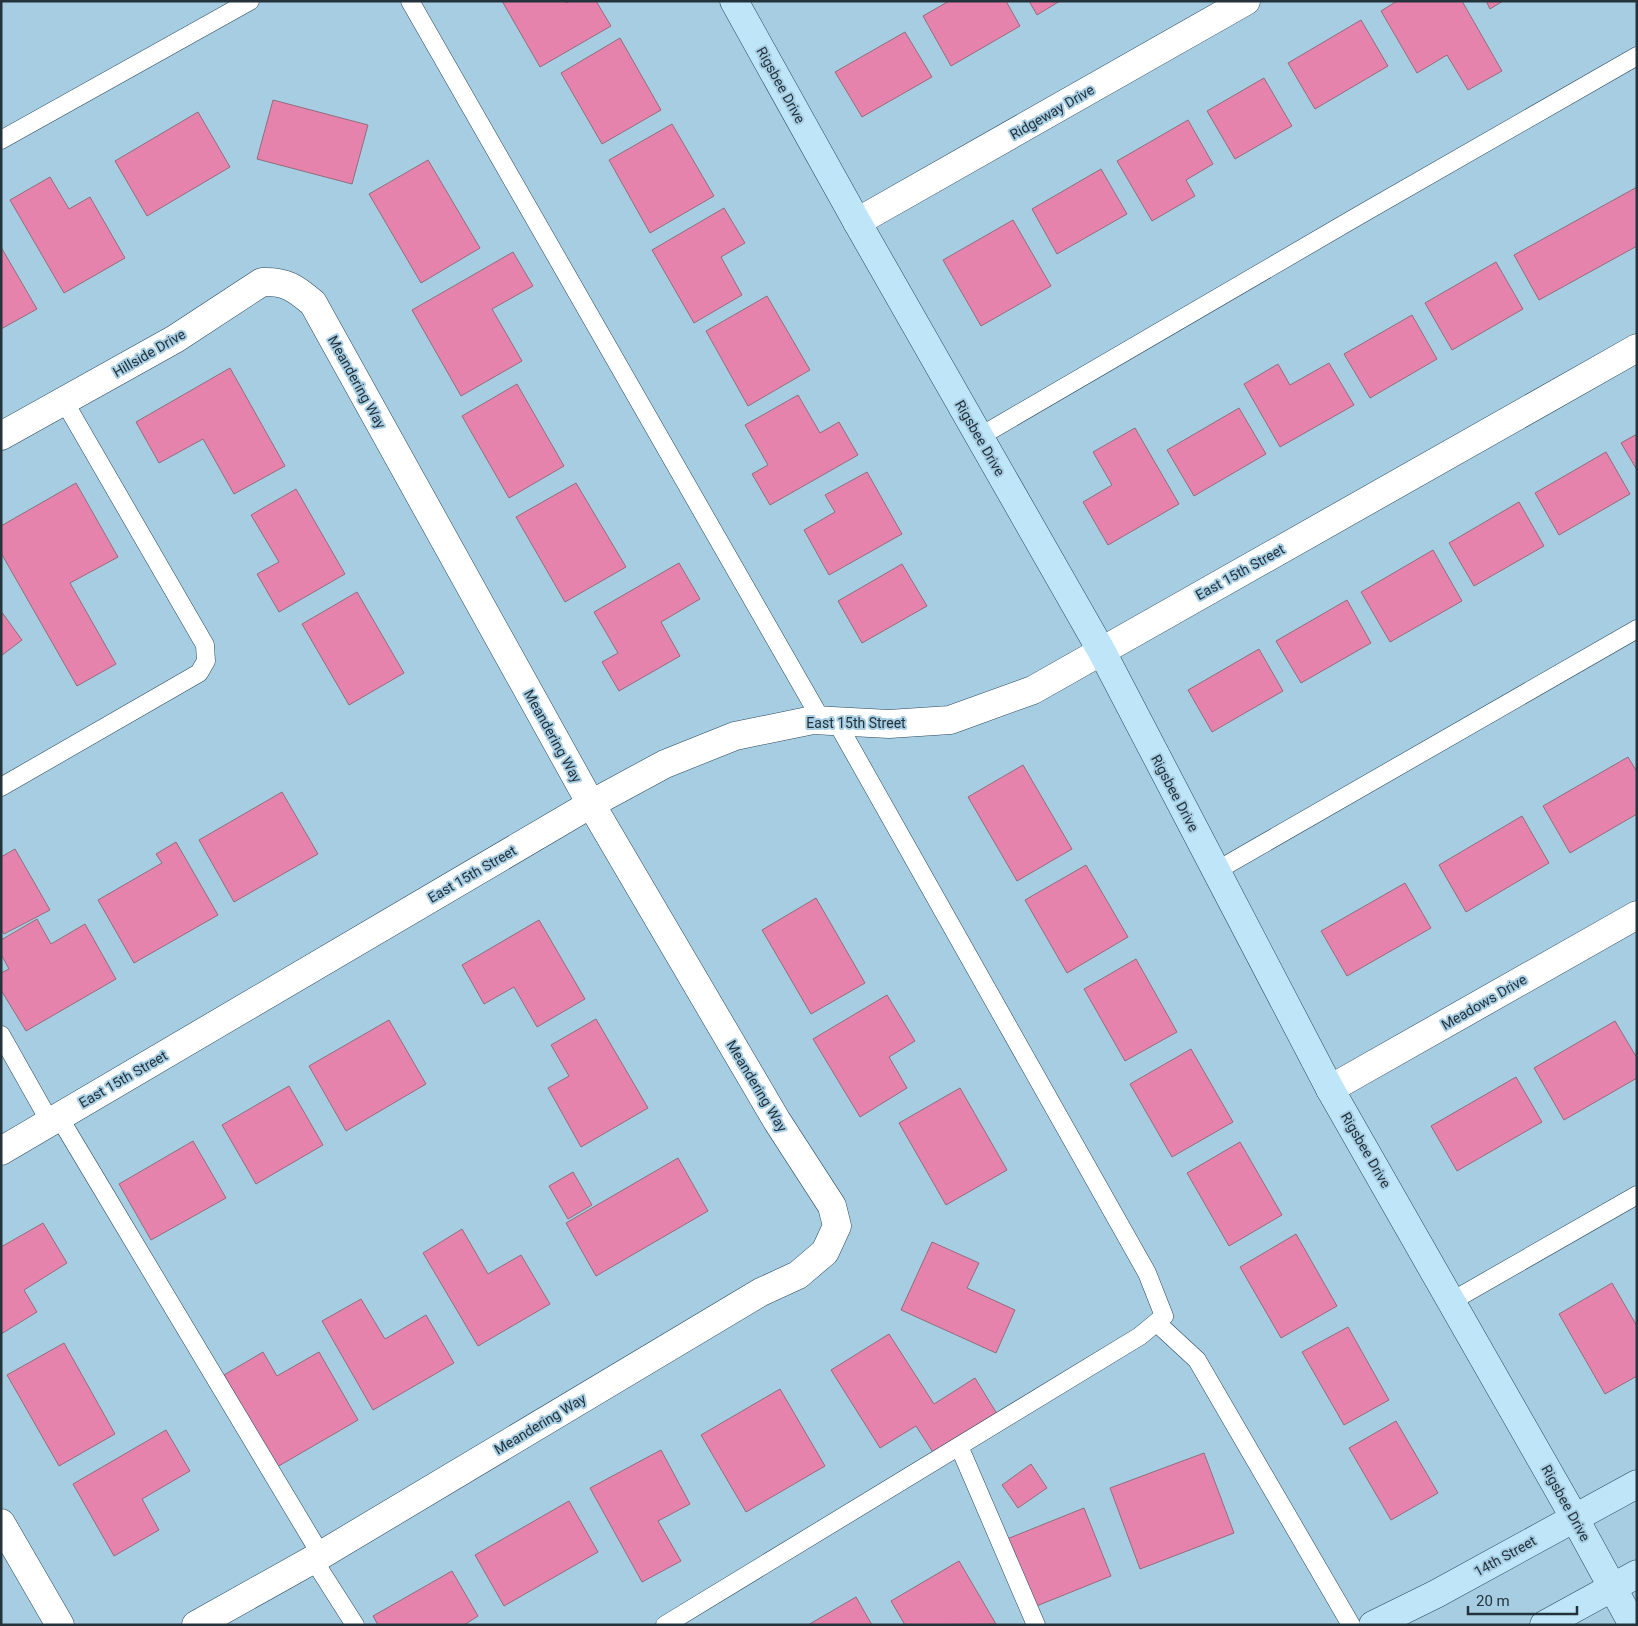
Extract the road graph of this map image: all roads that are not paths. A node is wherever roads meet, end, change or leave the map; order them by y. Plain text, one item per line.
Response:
1 (250, 1) edge
2 (410, 1) edge
3 (734, 1) edge
4 (1246, 1) edge
5 (1637, 56) edge
6 (1, 140) edge
7 (857, 222) junction
8 (296, 288) joint
9 (1637, 348) edge
10 (64, 401) junction
11 (1, 436) edge
12 (980, 437) junction
13 (1637, 629) edge
14 (1101, 650) junction
15 (829, 721) junction
16 (1, 788) edge
17 (591, 804) junction
18 (1216, 871) junction
19 (1637, 915) edge
20 (1, 1035) edge
21 (1330, 1089) junction
22 (55, 1119) junction
23 (1, 1151) edge
24 (1637, 1194) edge
25 (1452, 1302) junction
26 (1157, 1323) junction
27 (958, 1446) junction
28 (1637, 1484) edge
29 (1574, 1517) junction
30 (1, 1523) edge
31 (317, 1557) junction
32 (1637, 1574) edge
33 (1612, 1587) junction
34 (60, 1625) edge
35 (196, 1625) edge
36 (355, 1625) edge
37 (665, 1625) edge
38 (1036, 1625) edge
39 (1351, 1625) edge
40 (1372, 1625) edge
41 (1544, 1625) edge
42 (1633, 1625) edge

1 - 6 lane
2 - 15 lane
3 - 7 street, Rigsbee Drive
4 - 7 street, Ridgeway Drive
5 - 12 lane
7 - 12 street, Rigsbee Drive
8 - 10 street, Hillside Drive
8 - 17 street, Meandering Way
9 - 14 street, East 15th Street
10 - 11 street, Hillside Drive
10 - 16 lane
12 - 14 street, Rigsbee Drive
13 - 18 lane
14 - 15 street, East 15th Street
14 - 18 street, Rigsbee Drive
15 - 17 street, East 15th Street
15 - 26 lane
17 - 22 street, East 15th Street
17 - 31 street, Meandering Way
18 - 21 street, Rigsbee Drive
19 - 21 street, Meadows Drive
20 - 22 lane
21 - 25 street, Rigsbee Drive
22 - 23 street, East 15th Street
22 - 31 lane
24 - 25 lane
25 - 29 street, Rigsbee Drive
26 - 27 lane
26 - 39 lane
27 - 37 lane
27 - 38 lane
28 - 29 street, 14th Street
29 - 33 street, Rigsbee Drive
29 - 40 street, 14th Street
30 - 34 street
31 - 35 street, Meandering Way
31 - 36 lane
32 - 33 street
33 - 41 street
33 - 42 street, Rigsbee Drive

